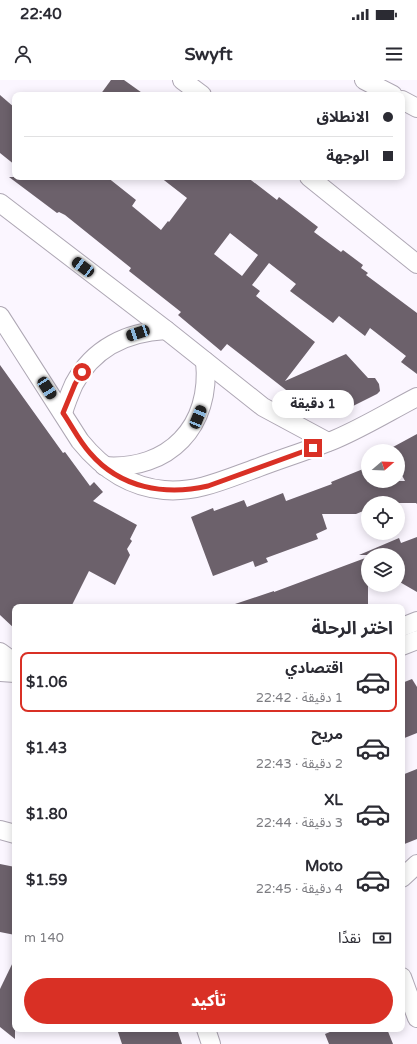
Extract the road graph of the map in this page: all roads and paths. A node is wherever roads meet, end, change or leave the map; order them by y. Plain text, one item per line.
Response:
1 (182, 80) edge
2 (364, 80) edge
3 (198, 92) edge
4 (387, 92) edge
5 (405, 102) edge
6 (417, 108) edge
7 (313, 180) edge
8 (0, 203) edge
9 (417, 264) edge
10 (0, 316) edge
11 (166, 330) junction
12 (205, 361) junction
13 (417, 398) edge
14 (63, 413) junction
15 (328, 442) junction
16 (104, 466) junction
17 (417, 621) edge
18 (405, 626) edge
19 (417, 640) edge
20 (405, 645) edge
21 (0, 652) edge
22 (12, 661) edge
23 (0, 672) edge
24 (12, 673) edge
25 (0, 830) edge
26 (12, 833) edge
27 (417, 864) edge
28 (405, 875) edge
29 (405, 985) edge
30 (417, 1018) edge
31 (207, 1032) edge
32 (211, 1044) edge

1 - 3 street
2 - 4 street
5 - 6 street
7 - 9 street
8 - 11 street
10 - 14 street
11 - 12 street
11 - 14 street
12 - 15 street
12 - 16 street
13 - 15 street
14 - 16 street
15 - 16 street
17 - 18 street
19 - 20 street
21 - 22 street
23 - 24 street
25 - 26 street
27 - 28 street
29 - 30 street
31 - 32 street

